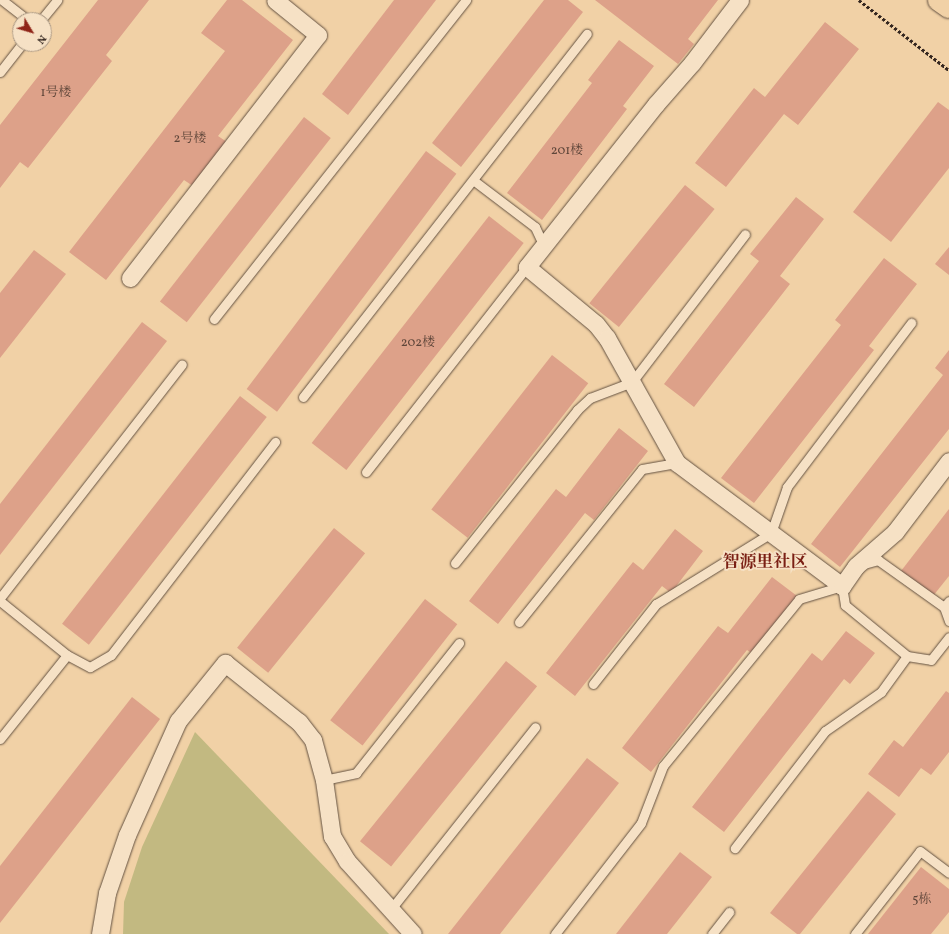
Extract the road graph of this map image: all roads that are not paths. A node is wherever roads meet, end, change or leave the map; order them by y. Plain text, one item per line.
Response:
1 (2, 0) edge
2 (57, 0) edge
3 (275, 0) edge
4 (466, 0) edge
5 (740, 0) edge
6 (939, 0) edge
7 (949, 8) edge
8 (18, 12) edge
9 (47, 12) edge
10 (587, 34) dead end
11 (16, 52) edge
12 (0, 72) edge
13 (473, 180) junction
14 (745, 234) dead end
15 (544, 246) junction
16 (527, 267) junction
17 (130, 278) dead end
18 (214, 319) dead end
19 (910, 323) dead end
20 (182, 364) dead end
21 (632, 382) junction
22 (303, 398) dead end
23 (275, 442) dead end
24 (949, 461) edge
25 (677, 463) junction
26 (366, 472) dead end
27 (771, 533) junction
28 (455, 563) dead end
29 (856, 566) junction
30 (842, 586) junction
31 (0, 600) edge
32 (946, 604) edge
33 (949, 621) edge
34 (519, 622) dead end
35 (949, 637) edge
36 (459, 643) dead end
37 (67, 655) junction
38 (907, 656) junction
39 (593, 684) dead end
40 (535, 727) dead end
41 (0, 740) edge
42 (324, 780) junction
43 (735, 848) dead end
44 (949, 873) edge
45 (391, 909) junction
46 (729, 912) dead end
47 (100, 934) edge
48 (413, 934) edge
49 (555, 934) edge
50 (712, 934) edge
51 (855, 934) edge

1 - 8 lane
2 - 9 lane
3 - 17 street
4 - 18 lane
5 - 15 street
6 - 7 main road
10 - 13 lane
11 - 12 lane
13 - 15 lane
13 - 22 lane
14 - 21 lane
15 - 16 street
16 - 21 street
16 - 26 lane
19 - 27 lane
20 - 31 lane
21 - 25 street
21 - 28 lane
23 - 37 lane
24 - 29 street
25 - 27 street
25 - 34 lane
27 - 30 street
27 - 39 lane
29 - 30 street
29 - 32 lane
30 - 38 lane
30 - 49 lane
31 - 37 lane
32 - 33 lane
35 - 38 lane
36 - 42 lane
37 - 41 lane
38 - 43 lane
40 - 45 lane
42 - 45 street
42 - 47 street
44 - 51 lane
45 - 48 street
46 - 50 lane

